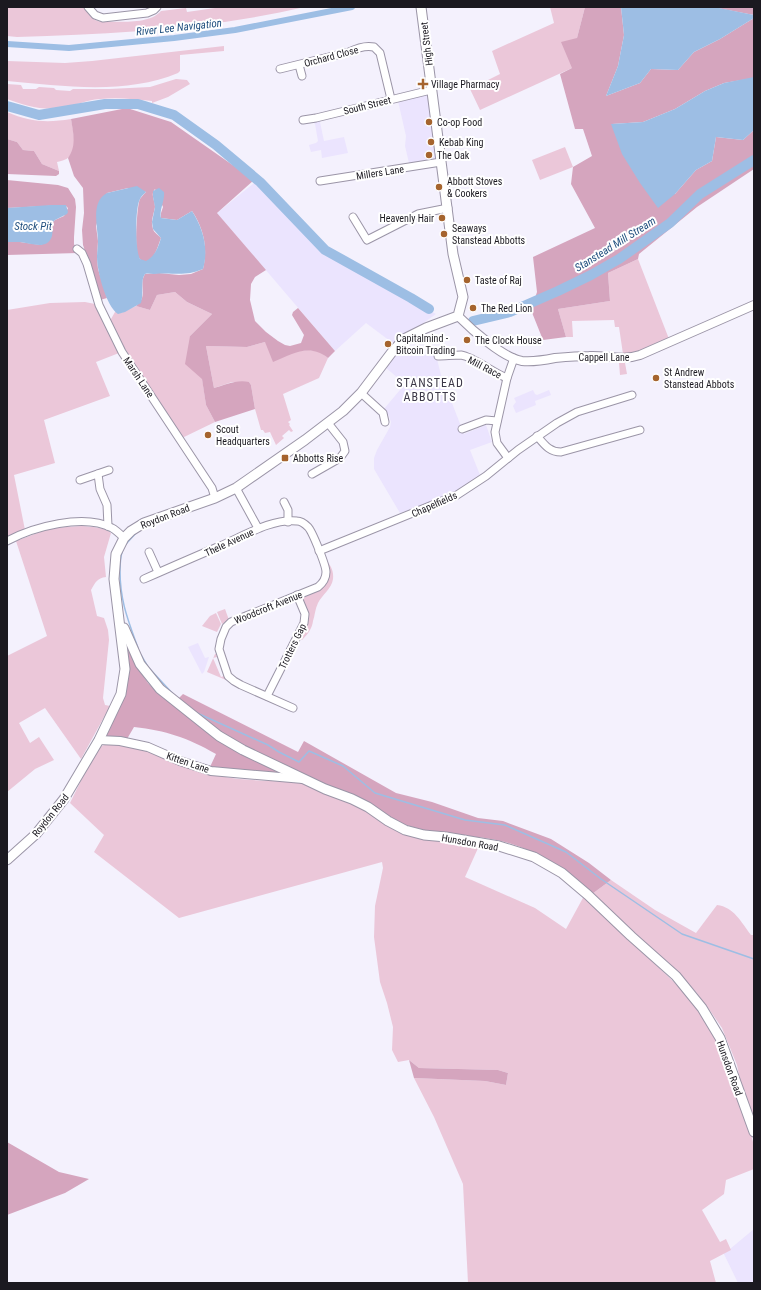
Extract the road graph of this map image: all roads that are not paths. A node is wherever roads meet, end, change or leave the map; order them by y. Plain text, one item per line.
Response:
1 (88, 7) edge
2 (157, 7) edge
3 (422, 8) edge
4 (298, 65) junction
5 (280, 70) dead end
6 (302, 76) dead end
7 (431, 90) junction
8 (391, 100) junction
9 (303, 120) dead end
10 (441, 162) junction
11 (320, 182) dead end
12 (448, 208) junction
13 (353, 217) dead end
14 (78, 249) dead end
15 (754, 305) edge
16 (458, 316) junction
17 (438, 356) dead end
18 (514, 358) junction
19 (507, 378) junction
20 (361, 393) junction
21 (632, 395) dead end
22 (497, 421) junction
23 (385, 422) dead end
24 (328, 423) junction
25 (462, 429) dead end
26 (640, 430) dead end
27 (537, 436) junction
28 (508, 458) junction
29 (109, 470) dead end
30 (98, 474) junction
31 (312, 474) dead end
32 (80, 480) dead end
33 (236, 488) junction
34 (215, 498) junction
35 (284, 502) dead end
36 (288, 522) junction
37 (108, 526) junction
38 (258, 528) junction
39 (124, 538) junction
40 (7, 541) edge
41 (149, 552) dead end
42 (319, 552) junction
43 (158, 572) junction
44 (144, 578) dead end
45 (297, 595) junction
46 (120, 622) junction
47 (267, 696) junction
48 (293, 708) dead end
49 (98, 740) junction
50 (303, 779) junction
51 (7, 860) edge
52 (754, 1132) edge

1 - 2 street
3 - 7 main road, High Street
4 - 5 street, Orchard Close
4 - 6 street
4 - 8 street, Orchard Close
7 - 8 street, South Street
7 - 10 main road, High Street
8 - 9 street, South Street
10 - 11 street, Millers Lane
10 - 12 main road, High Street
12 - 13 street
12 - 16 main road, High Street
14 - 34 street, Marsh Lane
15 - 18 street, Cappell Lane
16 - 18 street, Cappell Lane
16 - 20 main road, Roydon Road
17 - 19 street, Mill Race
18 - 19 street
19 - 22 street
20 - 23 street
20 - 24 main road, Roydon Road
21 - 27 street, Chapelfields
22 - 25 street
22 - 28 street
24 - 31 street
24 - 33 main road, Roydon Road
26 - 27 street
27 - 28 street, Chapelfields
28 - 42 street, Chapelfields
29 - 30 street
30 - 32 street
30 - 37 street
33 - 34 main road, Roydon Road
33 - 38 street, Thele Avenue
34 - 39 main road, Roydon Road
35 - 36 street
36 - 38 street, Woodcroft Avenue
36 - 42 street, Woodcroft Avenue
37 - 39 street
37 - 40 street
38 - 43 street, Thele Avenue
39 - 46 main road, Roydon Road
41 - 43 street
42 - 45 street, Woodcroft Avenue
43 - 44 street, Thele Avenue
45 - 47 street, Trotters Gap
45 - 47 street, Woodcroft Avenue
46 - 49 main road, Roydon Road
46 - 50 main road, Hunsdon Road
47 - 48 street, Woodcroft Avenue
49 - 50 street, Kitten Lane
49 - 51 main road, Roydon Road
50 - 52 main road, Hunsdon Road

